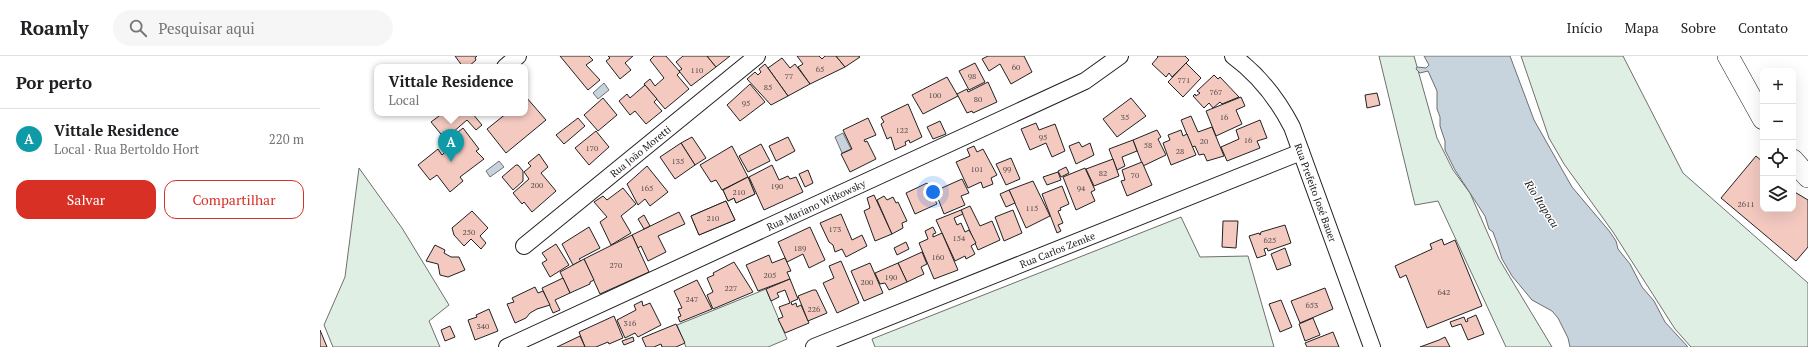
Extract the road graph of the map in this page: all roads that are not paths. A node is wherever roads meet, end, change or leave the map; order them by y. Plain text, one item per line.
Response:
1 (518, 56) edge
2 (758, 56) edge
3 (1120, 56) edge
4 (1233, 56) edge
5 (1728, 56) edge
6 (509, 64) edge
7 (1760, 114) edge
8 (1301, 152) junction
9 (1796, 163) edge
10 (1808, 177) edge
11 (524, 246) dead end
12 (507, 347) edge
13 (814, 347) edge
14 (1372, 347) edge

1 - 6 street
2 - 11 street, Rua João Moretti
3 - 12 street, Rua Mariano Witkowsky
4 - 8 street, Rua Prefeito José Bauer
5 - 7 main road
8 - 13 street, Rua Carlos Zemke
8 - 14 street, Rua Prefeito José Bauer
9 - 10 main road

